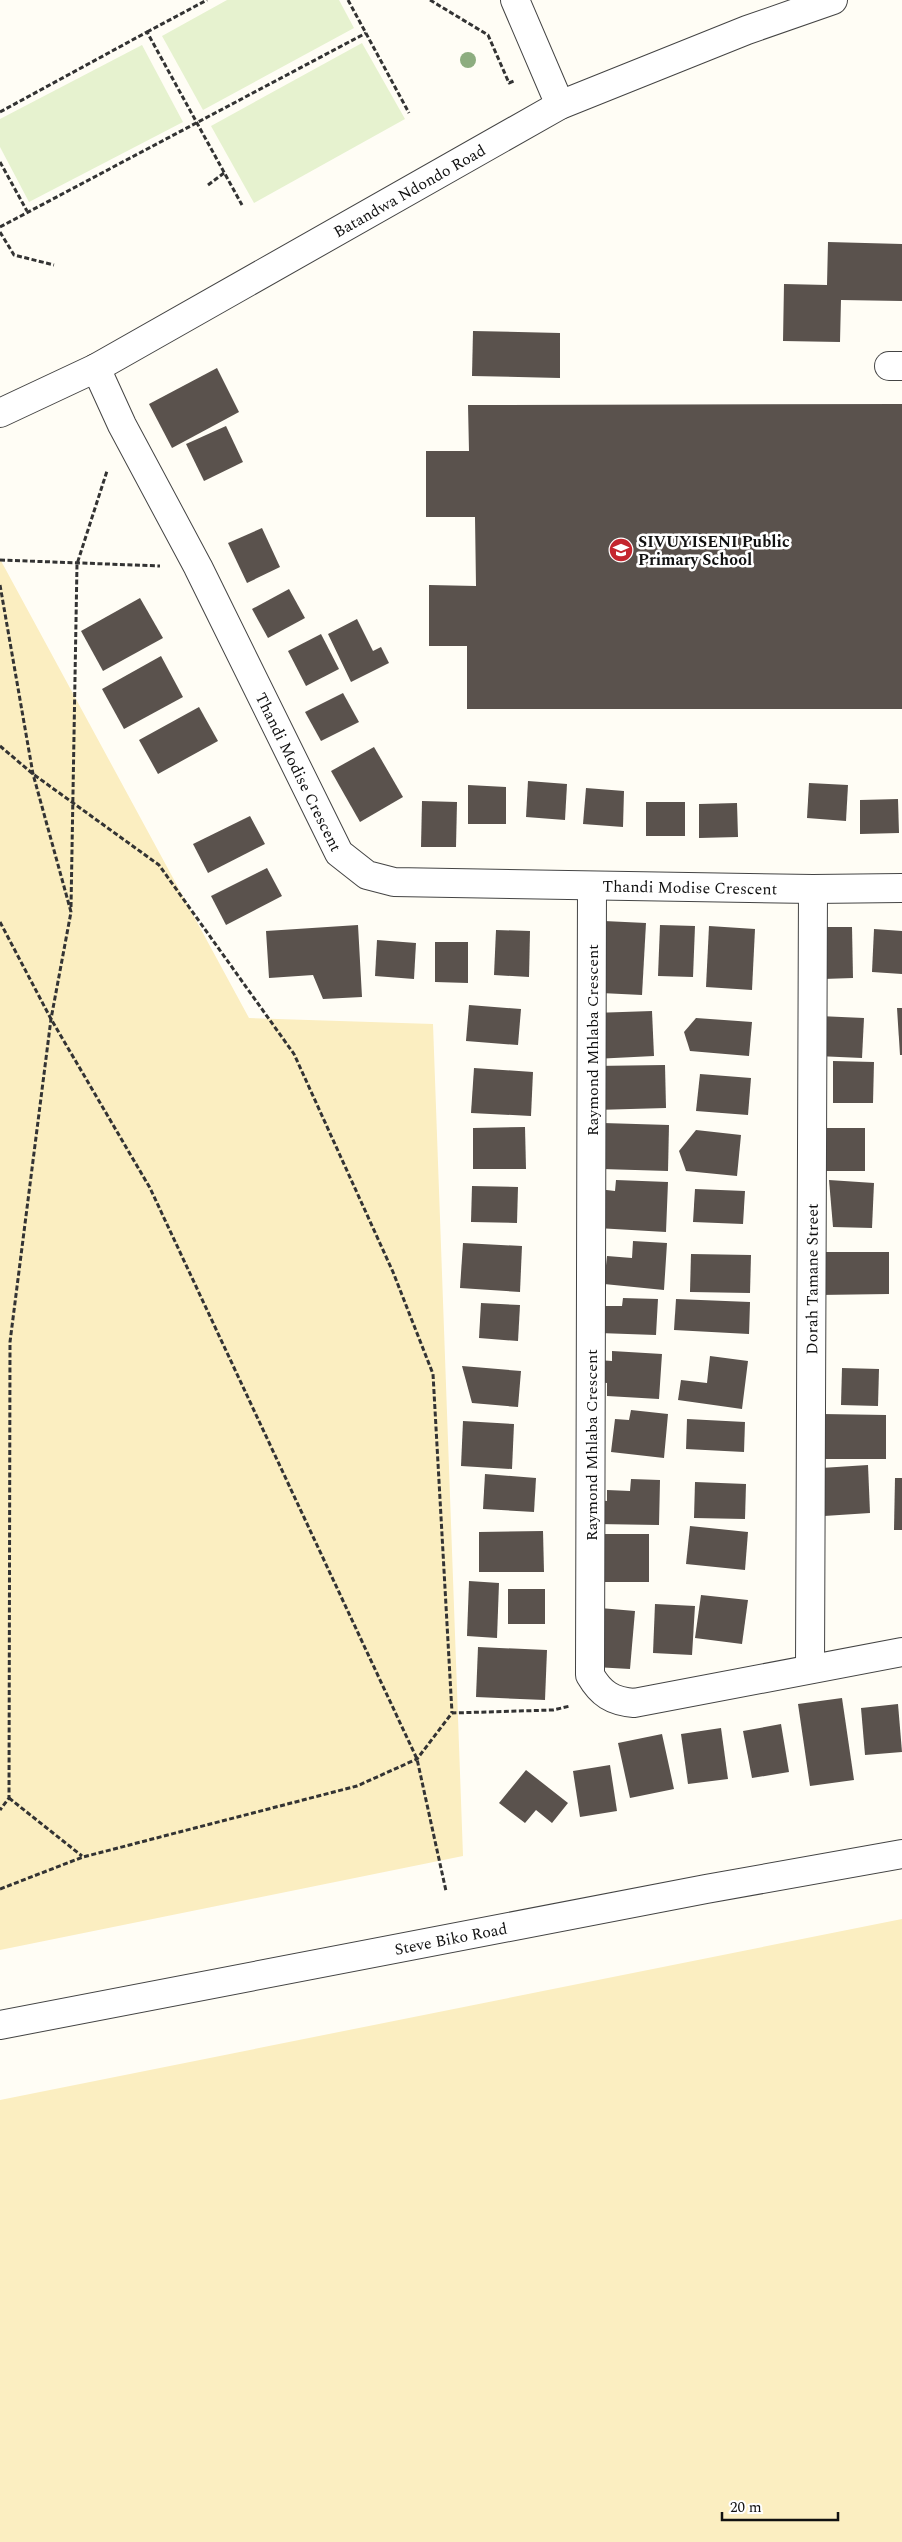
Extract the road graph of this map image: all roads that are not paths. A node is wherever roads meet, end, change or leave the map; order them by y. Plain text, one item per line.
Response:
1 (515, 0) edge
2 (833, 0) edge
3 (560, 105) junction
4 (96, 368) junction
5 (0, 413) edge
6 (592, 886) junction
7 (902, 888) edge
8 (813, 889) junction
9 (902, 1652) edge
10 (810, 1669) junction
11 (902, 1854) edge
12 (0, 2025) edge

1 - 3 street
2 - 3 street, Batandwa Ndondo Road
3 - 4 street, Batandwa Ndondo Road
4 - 5 street, Batandwa Ndondo Road
4 - 6 street, Thandi Modise Crescent
6 - 8 street, Thandi Modise Crescent
6 - 10 street, Raymond Mhlaba Crescent
7 - 8 street, Thandi Modise Crescent
8 - 10 street, Dorah Tamane Street
9 - 10 street
11 - 12 street, Steve Biko Road

